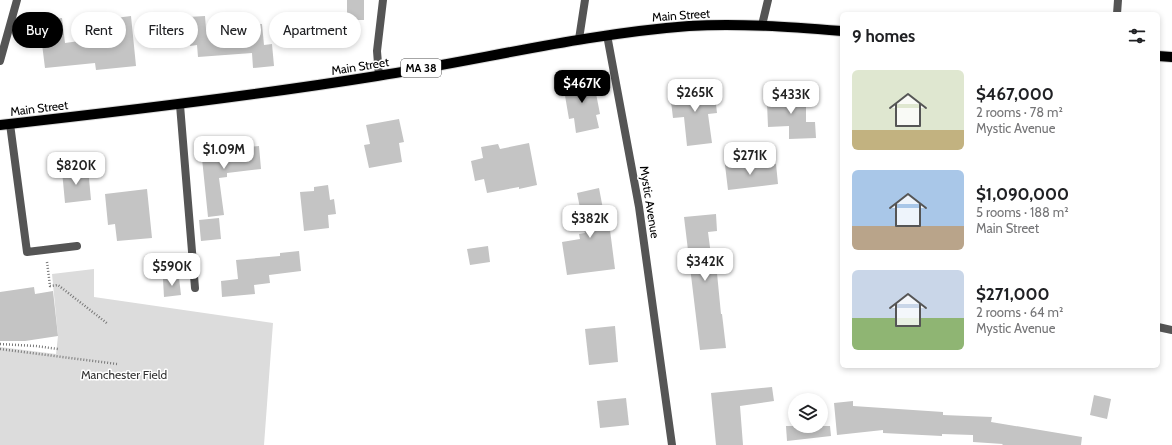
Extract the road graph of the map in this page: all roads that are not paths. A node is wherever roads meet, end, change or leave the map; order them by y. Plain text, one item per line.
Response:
1 (17, 0) edge
2 (383, 0) edge
3 (585, 0) edge
4 (768, 0) edge
5 (1118, 0) edge
6 (1116, 12) edge
7 (762, 25) junction
8 (840, 31) edge
9 (606, 36) junction
10 (579, 39) junction
11 (1160, 56) edge
12 (1172, 57) edge
13 (0, 61) edge
14 (380, 76) junction
15 (180, 104) junction
16 (5, 125) edge
17 (77, 246) dead end
18 (195, 288) dead end
19 (1160, 327) edge
20 (1172, 330) edge
21 (672, 445) edge

1 - 13 street
2 - 14 street
3 - 10 street
4 - 7 street
5 - 6 street
7 - 8 main road, Main Street / MA 38
7 - 9 main road, Main Street / MA 38
9 - 10 main road, Main Street / MA 38
9 - 21 street, Mystic Avenue
10 - 14 main road, Main Street / MA 38
11 - 12 main road
14 - 15 main road, Main Street / MA 38
15 - 16 main road, Main Street / MA 38
15 - 18 street
16 - 17 street
19 - 20 street

